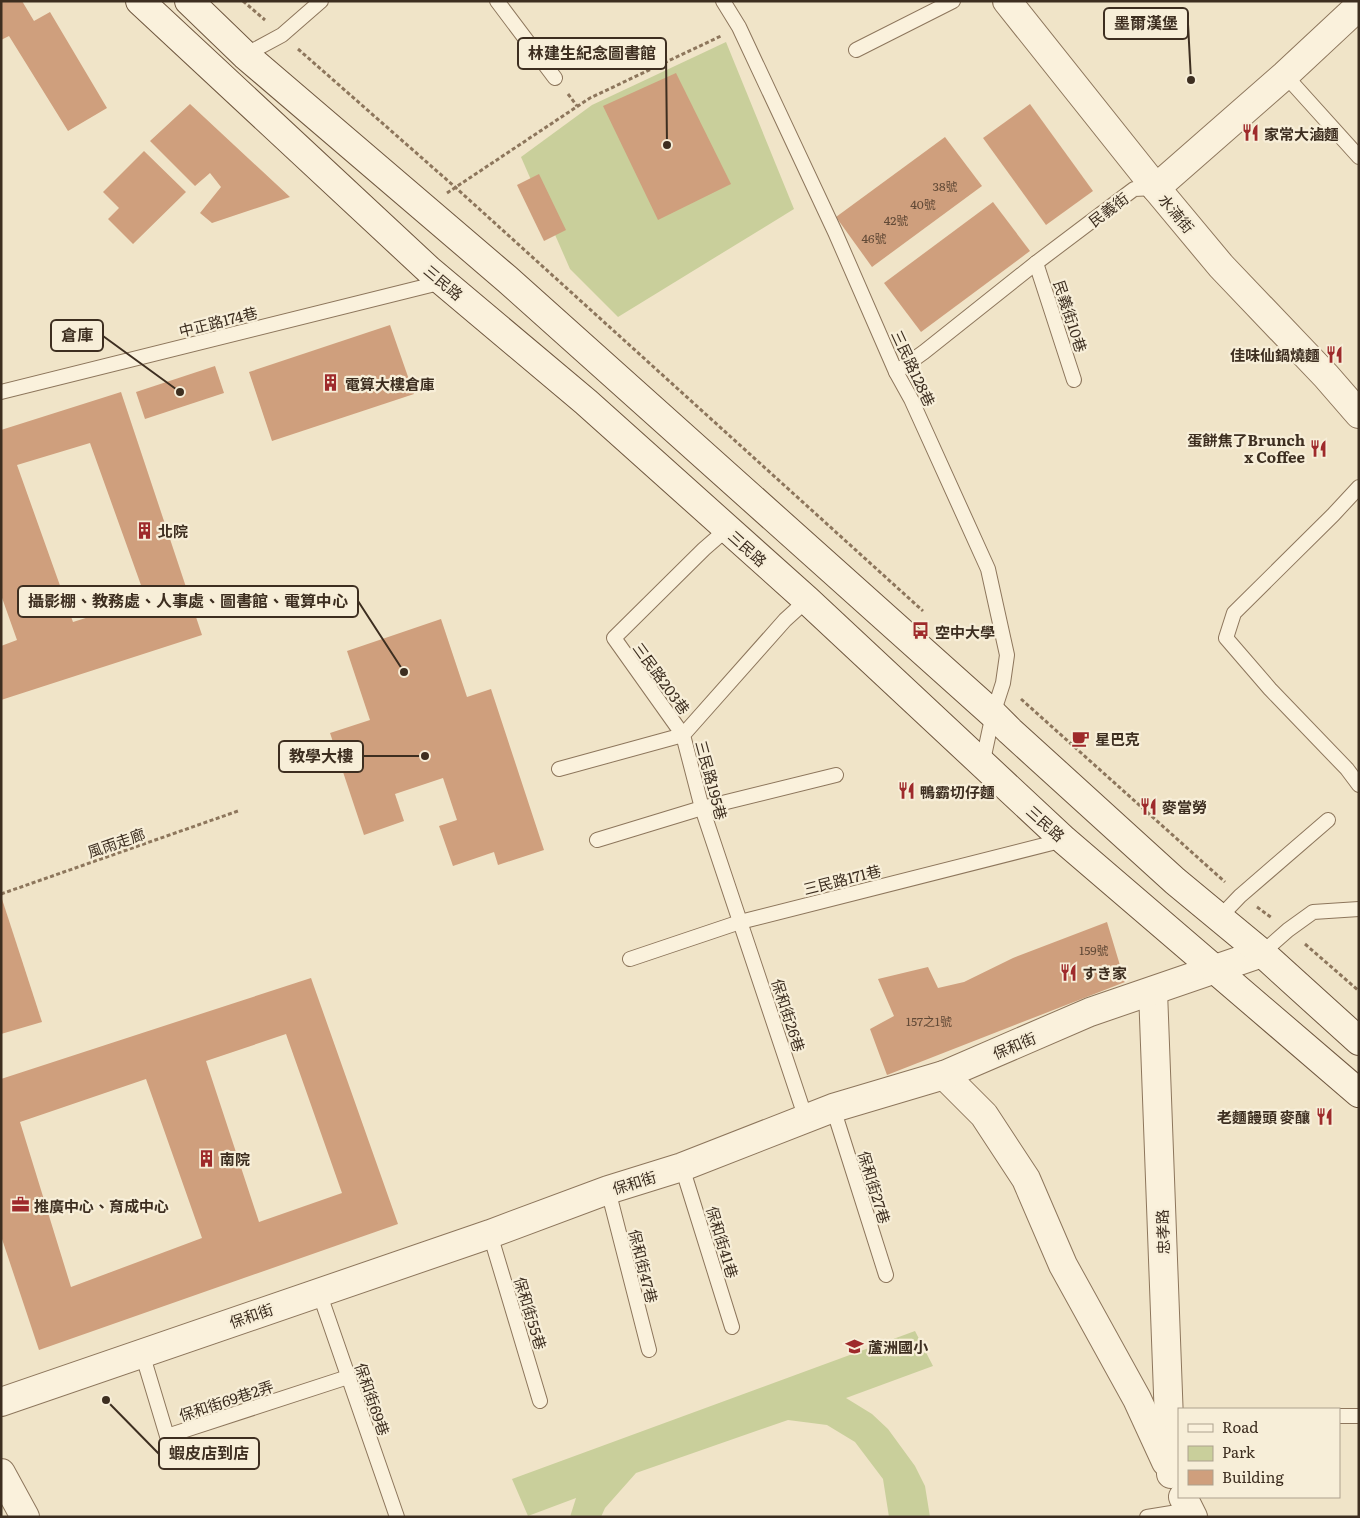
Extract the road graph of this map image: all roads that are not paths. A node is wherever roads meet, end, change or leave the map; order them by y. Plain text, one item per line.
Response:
1 (140, 1) edge
2 (189, 1) edge
3 (321, 1) edge
4 (496, 1) edge
5 (723, 1) edge
6 (953, 1) edge
7 (1007, 1) edge
8 (1359, 6) edge
9 (856, 50) dead end
10 (245, 54) junction
11 (1285, 76) junction
12 (555, 78) dead end
13 (1359, 157) edge
14 (1156, 188) junction
15 (1036, 262) junction
16 (444, 282) junction
17 (896, 372) junction
18 (1074, 380) dead end
19 (1, 392) edge
20 (1359, 414) edge
21 (1359, 487) edge
22 (727, 529) junction
23 (806, 600) junction
24 (993, 714) junction
25 (683, 735) junction
26 (982, 764) junction
27 (559, 769) dead end
28 (836, 775) dead end
29 (1359, 785) edge
30 (702, 808) junction
31 (1328, 820) dead end
32 (597, 840) dead end
33 (1064, 840) junction
34 (1359, 909) edge
35 (1219, 918) junction
36 (740, 922) junction
37 (1262, 953) junction
38 (630, 959) dead end
39 (1214, 969) junction
40 (1153, 991) junction
41 (1359, 1041) edge
42 (944, 1075) junction
43 (1359, 1093) edge
44 (834, 1108) junction
45 (806, 1119) junction
46 (682, 1167) junction
47 (608, 1190) junction
48 (490, 1234) junction
49 (886, 1275) dead end
50 (319, 1292) junction
51 (732, 1327) dead end
52 (649, 1350) dead end
53 (142, 1353) junction
54 (348, 1377) junction
55 (540, 1401) dead end
56 (1, 1402) edge
57 (1340, 1416) edge
58 (1359, 1416) edge
59 (1174, 1417) edge
60 (1178, 1453) edge
61 (1, 1473) edge
62 (1178, 1486) edge
63 (1181, 1498) edge
64 (25, 1517) edge
65 (397, 1517) edge
66 (1147, 1517) edge

1 - 16 main road, 三民路
2 - 10 main road
3 - 10 lane
4 - 12 lane
5 - 17 lane, 三民路128巷
6 - 9 lane
7 - 14 main road, 水湳街
8 - 11 main road
10 - 24 main road
11 - 13 lane
11 - 14 main road
14 - 15 lane, 民義街
14 - 20 main road, 水湳街
15 - 17 lane, 民義街
15 - 18 lane, 民義街10巷
16 - 19 lane, 中正路174巷
16 - 22 main road, 三民路
17 - 24 lane, 三民路128巷
21 - 29 lane
22 - 23 main road, 三民路
22 - 25 lane, 三民路203巷
23 - 25 lane, 三民路195巷
23 - 26 main road, 三民路
24 - 26 lane, 三民路128巷
24 - 35 main road
25 - 27 lane, 三民路203巷
25 - 30 lane, 三民路195巷
26 - 33 main road, 三民路
28 - 30 lane
30 - 32 lane
30 - 36 lane, 三民路195巷
31 - 35 lane
33 - 36 lane, 三民路171巷
33 - 39 main road, 三民路
34 - 37 lane
35 - 37 main road
36 - 38 lane, 三民路171巷
36 - 45 lane, 保和街26巷
37 - 39 main road, 保和街
37 - 41 main road
39 - 40 main road, 保和街
39 - 43 main road, 三民路
40 - 42 main road, 保和街
40 - 59 main road, 忠孝路
42 - 44 main road, 保和街
42 - 62 main road
44 - 45 main road, 保和街
44 - 49 lane, 保和街27巷
45 - 46 main road, 保和街
46 - 47 main road, 保和街
46 - 51 lane, 保和街41巷
47 - 48 main road, 保和街
47 - 52 lane, 保和街47巷
48 - 50 main road, 保和街
48 - 55 lane, 保和街55巷
50 - 53 main road, 保和街
50 - 54 lane, 保和街69巷
53 - 54 lane, 保和街69巷2弄
53 - 56 main road, 保和街
54 - 65 lane, 保和街69巷
57 - 58 lane
59 - 60 main road, 忠孝路
61 - 64 main road
63 - 66 lane

